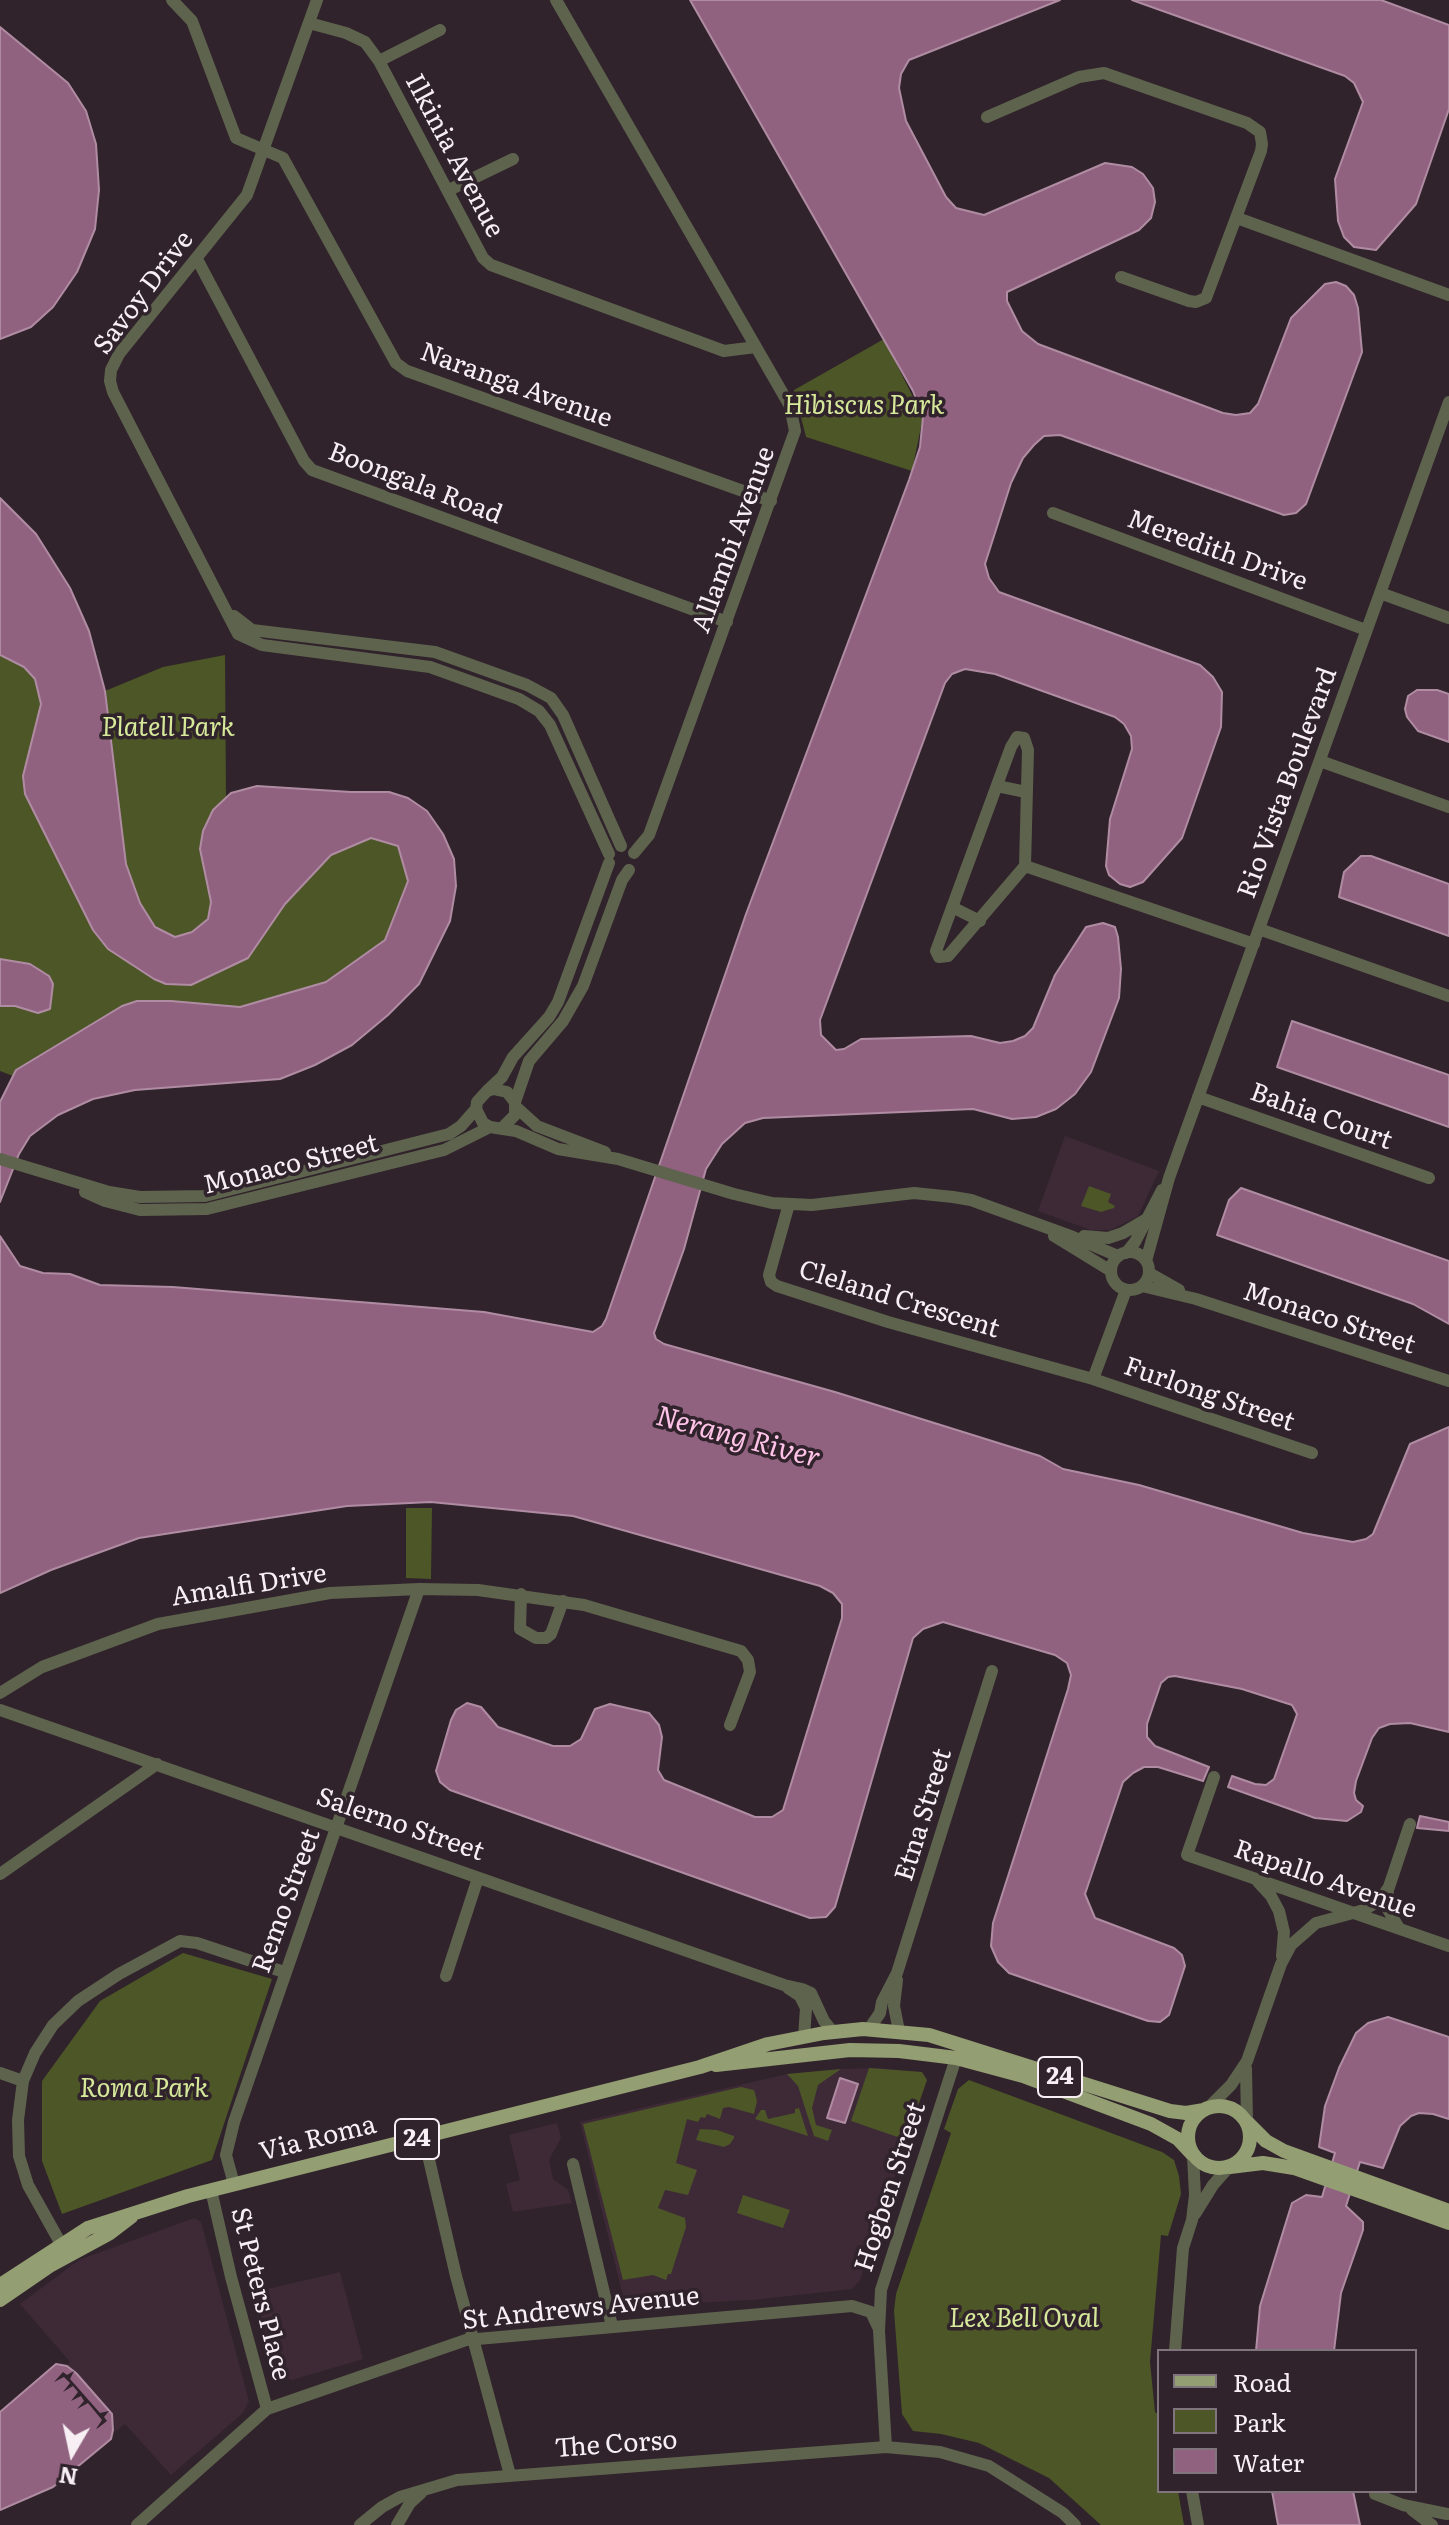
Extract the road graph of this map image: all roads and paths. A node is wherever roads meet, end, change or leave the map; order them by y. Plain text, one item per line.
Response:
1 (172, 0) edge
2 (317, 0) edge
3 (556, 0) edge
4 (309, 23) junction
5 (440, 30) dead end
6 (379, 61) junction
7 (987, 117) dead end
8 (264, 151) junction
9 (513, 159) dead end
10 (449, 190) junction
11 (1237, 218) junction
12 (197, 259) junction
13 (1121, 277) dead end
14 (1449, 295) edge
15 (756, 347) junction
16 (1449, 402) edge
17 (1445, 428) edge
18 (771, 501) junction
19 (1053, 513) dead end
20 (1380, 593) junction
21 (226, 609) junction
22 (1449, 618) edge
23 (727, 622) junction
24 (1366, 630) junction
25 (1320, 761) junction
26 (997, 786) junction
27 (1026, 792) junction
28 (1449, 807) edge
29 (609, 819) junction
30 (595, 824) junction
31 (621, 846) junction
32 (634, 853) junction
33 (609, 858) junction
34 (1025, 866) junction
35 (629, 870) junction
36 (952, 907) junction
37 (980, 921) junction
38 (1259, 929) junction
39 (1254, 944) junction
40 (1449, 996) edge
41 (487, 1091) junction
42 (1198, 1097) junction
43 (515, 1105) junction
44 (476, 1109) junction
45 (496, 1127) junction
46 (420, 1141) junction
47 (423, 1155) junction
48 (0, 1159) edge
49 (618, 1159) junction
50 (55, 1177) junction
51 (1169, 1178) junction
52 (1429, 1178) dead end
53 (754, 1199) junction
54 (789, 1204) junction
55 (1147, 1219) junction
56 (782, 1226) junction
57 (1038, 1226) junction
58 (1073, 1237) junction
59 (1122, 1254) junction
60 (1147, 1267) junction
61 (1111, 1271) junction
62 (1142, 1286) junction
63 (1126, 1290) junction
64 (1196, 1299) junction
65 (1093, 1379) junction
66 (1447, 1381) edge
67 (1312, 1453) dead end
68 (419, 1589) junction
69 (521, 1594) junction
70 (563, 1601) junction
71 (992, 1671) dead end
72 (0, 1693) edge
73 (0, 1710) edge
74 (730, 1725) dead end
75 (157, 1764) junction
76 (1214, 1777) dead end
77 (1410, 1824) dead end
78 (336, 1829) junction
79 (0, 1874) edge
80 (478, 1878) junction
81 (1255, 1879) junction
82 (1389, 1887) junction
83 (1353, 1913) junction
84 (1401, 1930) junction
85 (1449, 1946) edge
86 (1279, 1970) junction
87 (284, 1972) junction
88 (897, 1973) junction
89 (446, 1976) dead end
90 (784, 1985) junction
91 (869, 2029) junction
92 (899, 2031) junction
93 (833, 2032) junction
94 (809, 2036) junction
95 (834, 2052) junction
96 (956, 2058) junction
97 (1247, 2061) junction
98 (700, 2067) junction
99 (0, 2073) edge
100 (23, 2081) junction
101 (1206, 2109) junction
102 (1247, 2123) junction
103 (424, 2138) junction
104 (1192, 2155) junction
105 (573, 2164) dead end
106 (1229, 2167) junction
107 (1328, 2173) junction
108 (1355, 2183) junction
109 (234, 2184) junction
110 (211, 2190) junction
111 (1449, 2211) edge
112 (134, 2214) junction
113 (1192, 2220) junction
114 (1449, 2223) edge
115 (61, 2244) junction
116 (0, 2285) edge
117 (0, 2300) edge
118 (612, 2326) junction
119 (879, 2331) junction
120 (475, 2339) junction
121 (1175, 2349) edge
122 (267, 2409) junction
123 (886, 2447) junction
124 (510, 2475) junction
125 (442, 2483) junction
126 (1192, 2493) edge
127 (1375, 2494) dead end
128 (1403, 2505) junction
129 (375, 2512) junction
130 (1448, 2515) edge
131 (137, 2525) edge
132 (360, 2525) edge
133 (389, 2525) edge
134 (397, 2525) edge
135 (1075, 2525) edge
136 (1198, 2525) edge
137 (1433, 2525) edge

1 - 8 street, Naranga Avenue
2 - 4 street, Savoy Drive
3 - 15 street, Allambi Avenue
4 - 6 street, Ilkinia Avenue
4 - 8 street, Savoy Drive
5 - 6 street
6 - 10 street, Ilkinia Avenue
7 - 11 street
8 - 12 street, Savoy Drive
8 - 18 street, Naranga Avenue
9 - 10 street
10 - 15 street, Ilkinia Avenue
11 - 13 street
11 - 14 street
12 - 21 street, Savoy Drive
12 - 23 street, Boongala Road
15 - 18 street, Allambi Avenue
16 - 17 street, Rio Vista Boulevard
17 - 20 street, Rio Vista Boulevard
18 - 23 street, Allambi Avenue
19 - 24 street, Meredith Drive
20 - 22 street
20 - 24 street, Rio Vista Boulevard
21 - 29 street, Savoy Drive
21 - 30 street, Savoy Drive
23 - 32 street, Allambi Avenue
24 - 25 street, Rio Vista Boulevard
25 - 28 street
25 - 38 street, Rio Vista Boulevard
26 - 27 street
26 - 27 street
26 - 36 street
27 - 34 street
29 - 30 street
29 - 31 street, Savoy Drive
30 - 33 street, Savoy Drive
31 - 32 street
31 - 33 street
32 - 35 street
33 - 35 street
33 - 41 street
34 - 37 street
34 - 39 street
35 - 43 street
36 - 37 street
36 - 37 street
38 - 39 street, Rio Vista Boulevard
38 - 40 street
39 - 42 street, Rio Vista Boulevard
41 - 43 street
41 - 44 street
42 - 51 street, Rio Vista Boulevard
42 - 52 street, Bahia Court
43 - 45 street
43 - 49 street
44 - 45 street
44 - 46 street, Monaco Street
45 - 47 street, Monaco Street
45 - 49 street
46 - 47 street
46 - 50 street, Monaco Street
47 - 50 street, Monaco Street
48 - 50 street, Monaco Street
49 - 53 street
51 - 55 street, Rio Vista Boulevard
51 - 60 street, Rio Vista Boulevard
53 - 54 street
53 - 56 street
54 - 56 street, Cleland Crescent
54 - 57 street
55 - 58 street
55 - 59 street, Rio Vista Boulevard
56 - 65 street, Cleland Crescent
57 - 58 street
57 - 61 street
58 - 59 street
59 - 60 street
59 - 61 street
60 - 62 street
60 - 64 street, Monaco Street
61 - 63 street
62 - 63 street
62 - 64 street, Monaco Street
63 - 65 street
64 - 66 street, Monaco Street
65 - 67 street, Furlong Street
68 - 69 street, Amalfi Drive
68 - 72 street, Amalfi Drive
68 - 78 street, Remo Street
69 - 70 street, Amalfi Drive
69 - 70 street
70 - 74 street, Amalfi Drive
71 - 88 street, Etna Street
73 - 75 street, Salerno Street
75 - 78 street, Salerno Street
75 - 79 street
76 - 81 street, Rapallo Avenue
77 - 82 street
78 - 80 street, Salerno Street
78 - 87 street, Remo Street
80 - 89 street
80 - 90 street, Salerno Street
81 - 83 street, Rapallo Avenue
81 - 86 street
82 - 83 street
82 - 84 street
83 - 84 street, Rapallo Avenue
83 - 86 street
84 - 85 street, Rapallo Avenue
86 - 97 street
87 - 100 street
87 - 109 street, Remo Street
88 - 91 street, Etna Street
88 - 92 street, Etna Street
90 - 93 street, Salerno Street
90 - 94 street
91 - 92 main road, Via Roma / 24
91 - 93 main road, Via Roma / 24
92 - 101 main road, Via Roma / 24
93 - 94 main road, Via Roma / 24
94 - 95 street
94 - 98 main road, Via Roma / 24
95 - 96 main road, Via Roma / 24
95 - 98 main road, Via Roma / 24
96 - 104 main road, 24
96 - 119 street, Hogben Street
97 - 101 street
97 - 102 street
98 - 103 main road, Via Roma / 24
99 - 100 street
100 - 115 street
101 - 102 main road, 24
101 - 104 main road
102 - 106 main road
102 - 107 main road, 24
103 - 109 main road, Via Roma / 24
103 - 120 street
104 - 106 main road, 24
104 - 113 street
105 - 118 street
106 - 107 main road, 24
106 - 113 street
107 - 108 main road, 24
108 - 111 main road, 24
108 - 114 main road, 24
109 - 110 main road, Via Roma / 24
110 - 112 main road, Via Roma / 24
110 - 122 street, St Peters Place
112 - 115 main road, Via Roma / 24
112 - 117 main road, Via Roma / 24
113 - 121 street
115 - 116 main road, Via Roma / 24
118 - 119 street, St Andrews Avenue
118 - 120 street, St Andrews Avenue
119 - 123 street
120 - 122 street, St Andrews Avenue
120 - 124 street
122 - 131 street, St Andrews Avenue
123 - 124 street, The Corso
123 - 135 street, The Corso
124 - 125 street, The Corso
125 - 129 street, The Corso
125 - 134 street
126 - 136 street
127 - 128 street
128 - 130 street
128 - 137 street
129 - 132 street, The Corso
129 - 133 street
130 - 137 street

